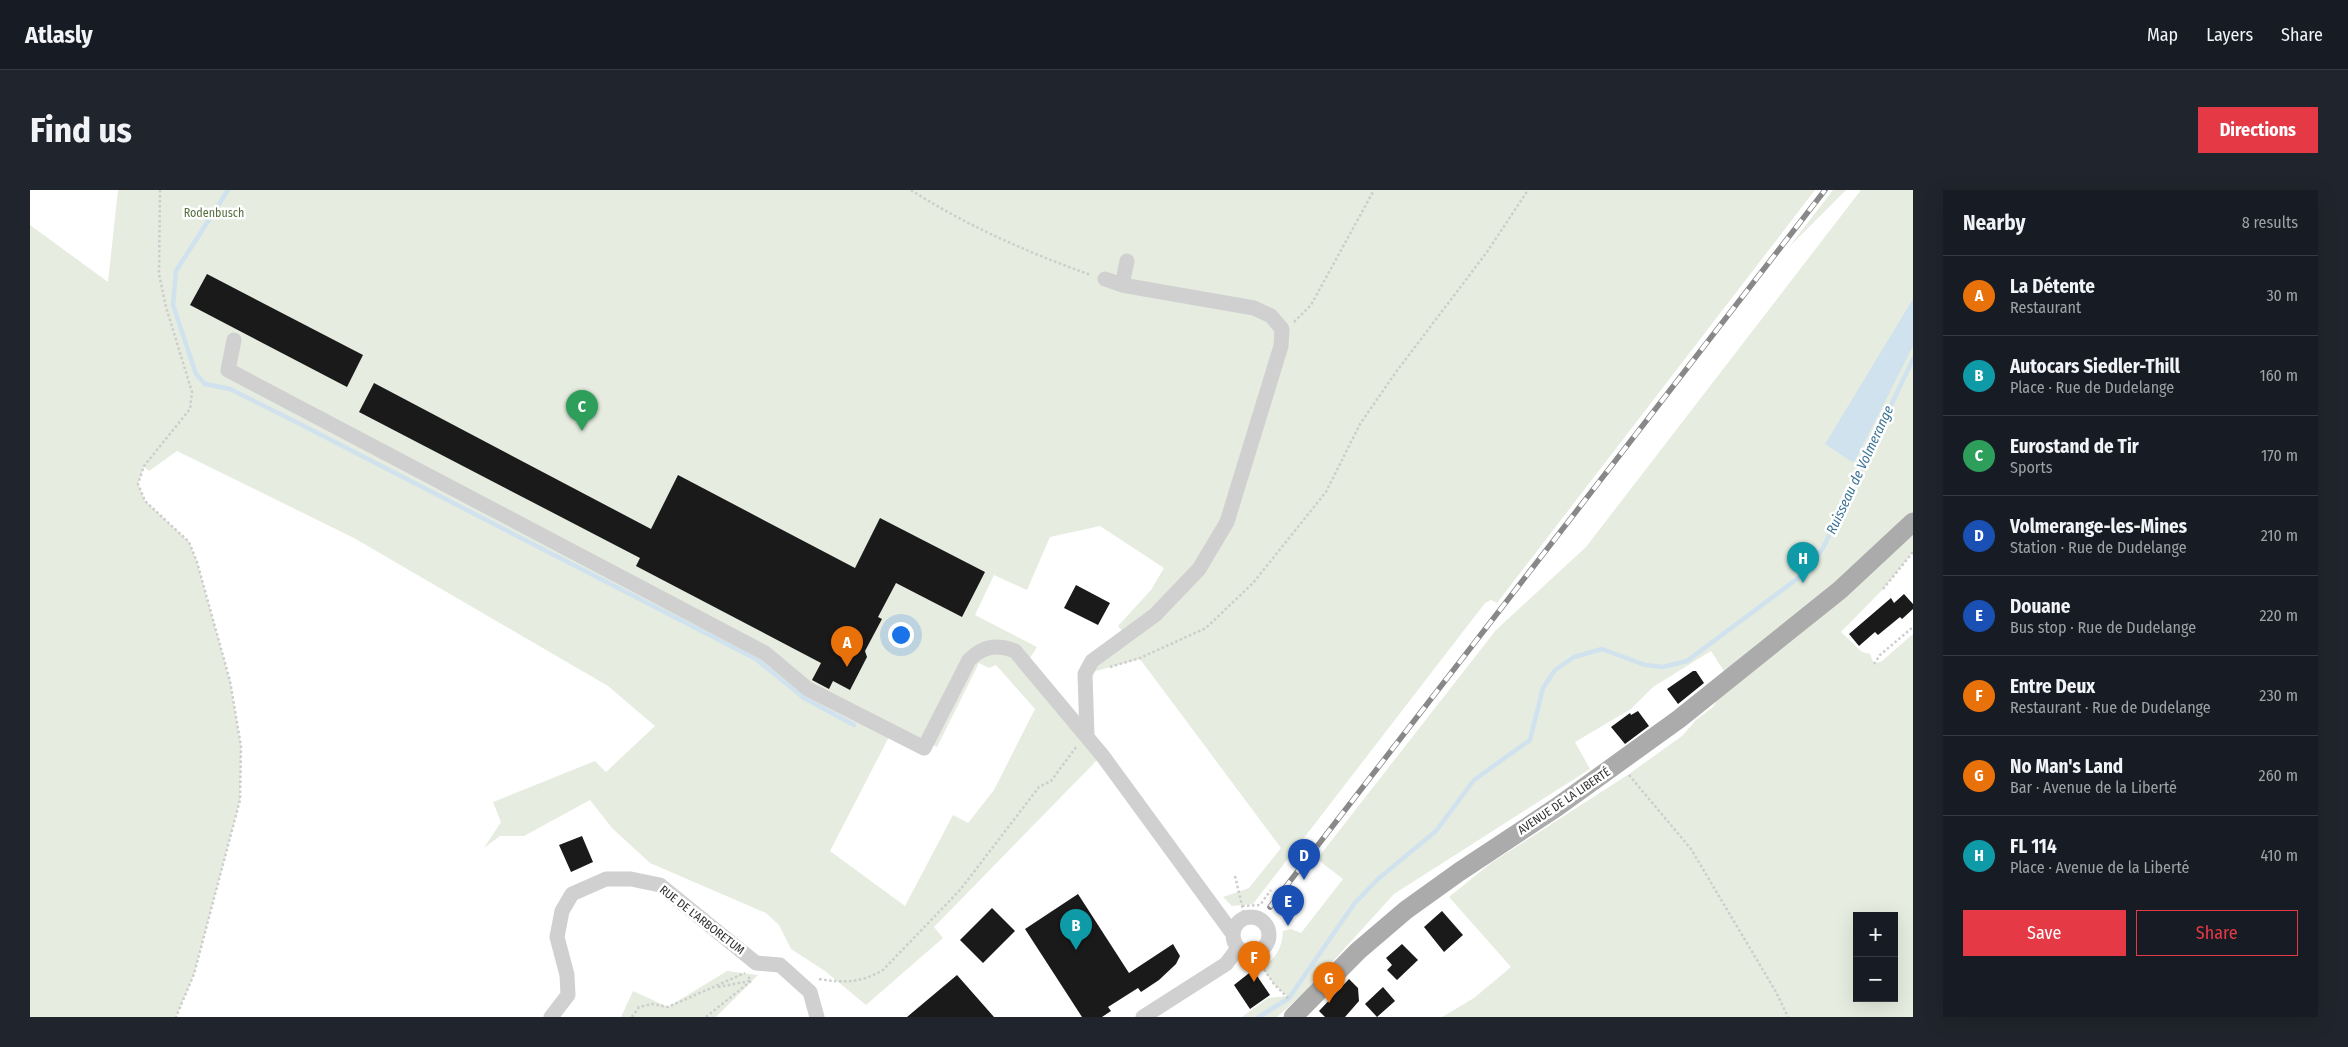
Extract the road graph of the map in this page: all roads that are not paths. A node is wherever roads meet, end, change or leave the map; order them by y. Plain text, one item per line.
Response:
1 (1128, 262) dead end
2 (1105, 280) road end
3 (1122, 285) junction
4 (234, 340) dead end
5 (1913, 522) edge
6 (1086, 736) junction
7 (1235, 940) junction
8 (551, 1017) edge
9 (817, 1017) edge
10 (1143, 1017) edge
11 (1293, 1017) edge

1 - 3 street
2 - 3 street
3 - 6 street
4 - 6 street
5 - 11 main road, AVENUE DE LA LIBERTÉ
6 - 7 street
7 - 7 street
7 - 10 street
8 - 9 street, RUE DE L'ARBORETUM

